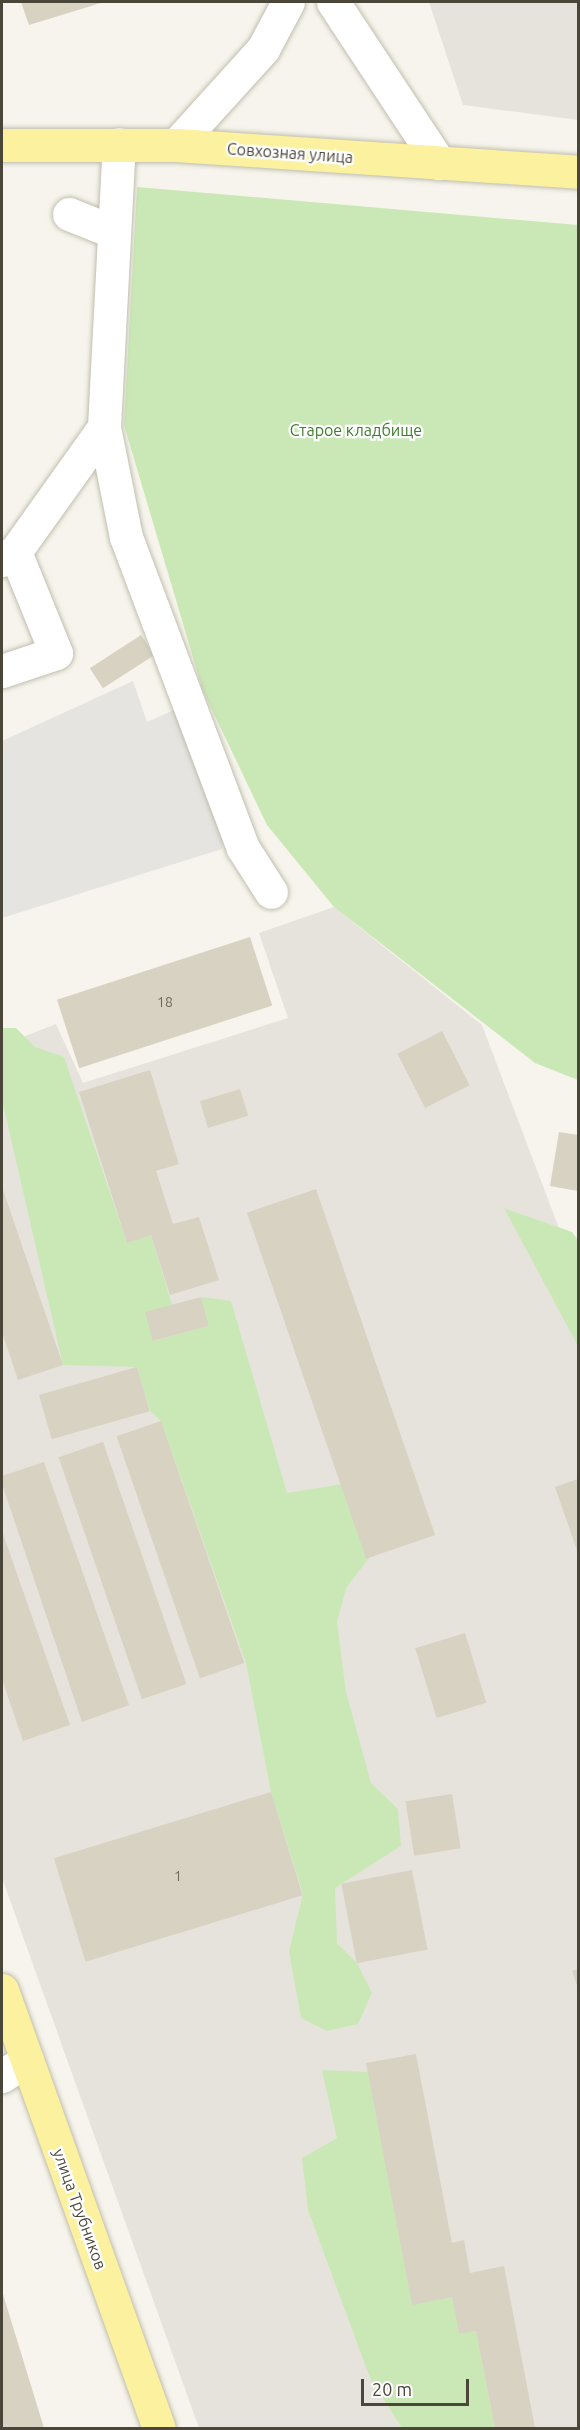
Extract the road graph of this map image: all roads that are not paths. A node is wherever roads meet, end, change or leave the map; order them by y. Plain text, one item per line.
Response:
1 (288, 2) edge
2 (333, 2) edge
3 (119, 144) junction
4 (2, 145) edge
5 (176, 145) junction
6 (439, 164) junction
7 (579, 172) edge
8 (69, 214) dead end
9 (114, 232) junction
10 (104, 427) junction
11 (8, 556) edge
12 (2, 671) edge
13 (271, 892) dead end
14 (2, 1990) edge
15 (14, 2068) edge
16 (159, 2428) edge

1 - 5 lane
2 - 6 lane
3 - 4 main road, Совхозная улица
3 - 5 main road, Совхозная улица
3 - 9 lane
5 - 6 main road, Совхозная улица
6 - 7 main road, Совхозная улица
8 - 9 lane
9 - 10 lane
10 - 11 lane
10 - 13 lane
11 - 12 lane
14 - 15 main road, улица Трубников
15 - 16 main road, улица Трубников

